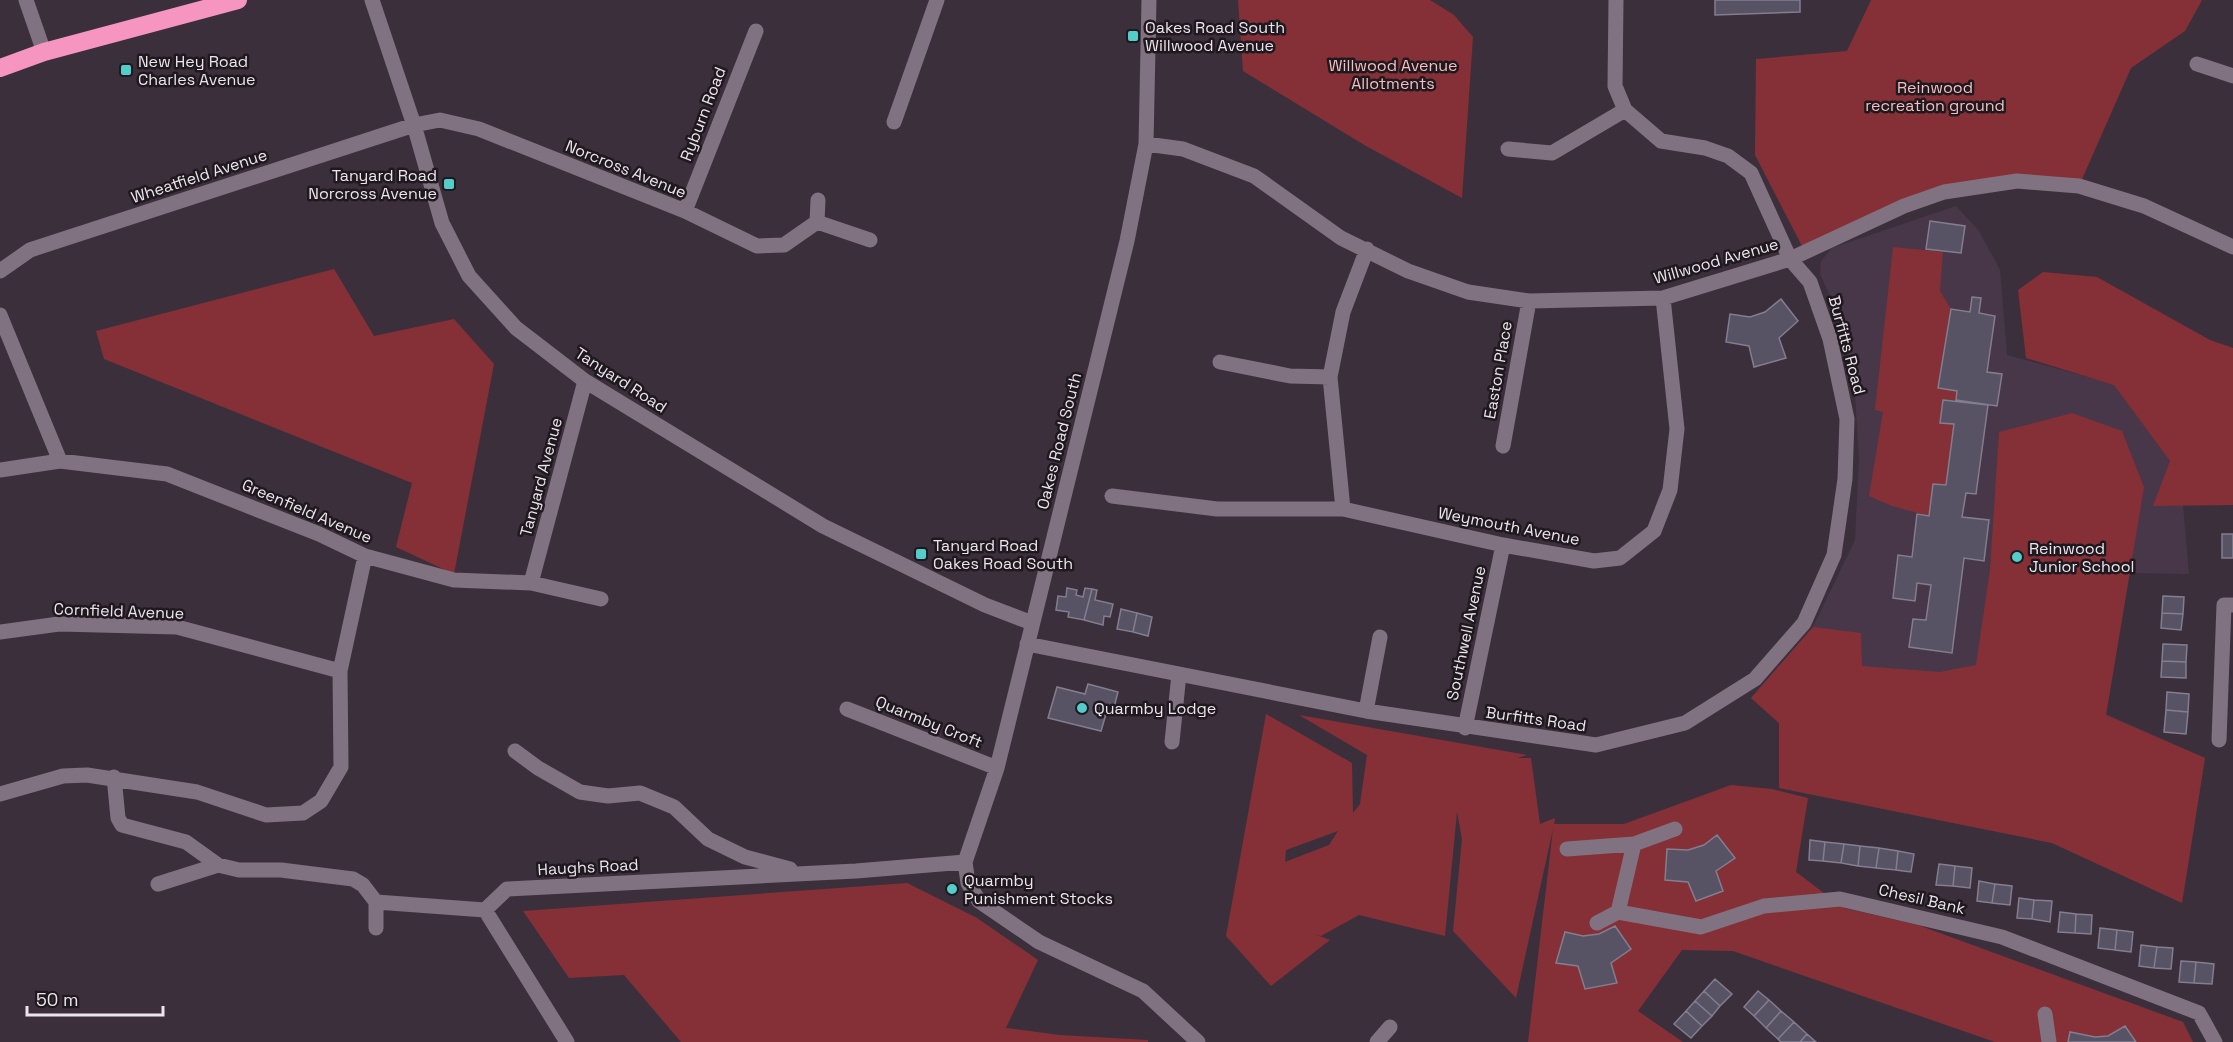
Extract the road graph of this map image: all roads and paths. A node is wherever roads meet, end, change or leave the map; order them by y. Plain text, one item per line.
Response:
1 (26, 0) edge
2 (238, 0) edge
3 (372, 0) edge
4 (937, 0) edge
5 (1149, 0) edge
6 (1616, 0) edge
7 (756, 31) dead end
8 (44, 52) junction
9 (2197, 64) dead end
10 (0, 68) edge
11 (2233, 76) edge
12 (1625, 110) junction
13 (894, 122) dead end
14 (414, 125) junction
15 (1146, 144) junction
16 (1508, 149) dead end
17 (818, 200) dead end
18 (685, 211) junction
19 (817, 222) junction
20 (870, 240) dead end
21 (2233, 247) edge
22 (1367, 249) junction
23 (1790, 259) junction
24 (0, 271) edge
25 (1663, 298) junction
26 (1529, 301) junction
27 (0, 315) edge
28 (1220, 362) dead end
29 (1330, 377) junction
30 (585, 381) junction
31 (1503, 446) dead end
32 (60, 461) junction
33 (0, 470) edge
34 (1112, 496) dead end
35 (1343, 509) junction
36 (1503, 545) junction
37 (365, 556) junction
38 (531, 583) junction
39 (601, 599) dead end
40 (2233, 605) edge
41 (1032, 622) junction
42 (0, 632) edge
43 (1380, 637) dead end
44 (1027, 644) junction
45 (340, 671) junction
46 (1179, 674) junction
47 (847, 709) dead end
48 (1366, 711) junction
49 (1465, 728) junction
50 (2220, 740) dead end
51 (1172, 742) dead end
52 (515, 751) dead end
53 (997, 768) junction
54 (114, 777) junction
55 (0, 794) edge
56 (1675, 829) dead end
57 (1634, 844) junction
58 (1568, 849) dead end
59 (965, 862) junction
60 (218, 865) junction
61 (856, 872) junction
62 (158, 884) dead end
63 (376, 902) junction
64 (484, 910) junction
65 (1618, 912) junction
66 (1597, 923) dead end
67 (376, 928) dead end
68 (2045, 1014) dead end
69 (1390, 1027) dead end
70 (567, 1042) edge
71 (1198, 1042) edge
72 (1377, 1042) edge
73 (2049, 1042) edge
74 (2215, 1042) edge

1 - 8 street
2 - 8 highway
3 - 14 street, Tanyard Road
4 - 13 street
5 - 15 street, Oakes Road South
6 - 12 street
7 - 18 street, Ryburn Road
8 - 10 highway
9 - 11 street
12 - 16 street
12 - 23 street, Burfitts Road
14 - 18 street, Norcross Avenue
14 - 24 street, Wheatfield Avenue
14 - 30 street, Tanyard Road
15 - 22 street, Willwood Avenue
15 - 41 street, Oakes Road South
17 - 19 street
18 - 19 street, Norcross Avenue
19 - 20 street
21 - 23 street, Willwood Avenue
22 - 26 street, Willwood Avenue
22 - 29 street
23 - 25 street, Willwood Avenue
23 - 49 street, Burfitts Road
25 - 26 street, Willwood Avenue
25 - 36 street, Weymouth Avenue
26 - 31 street, Easton Place
27 - 32 street
28 - 29 street
29 - 35 street
30 - 38 street, Tanyard Avenue
30 - 41 street, Tanyard Road
32 - 33 street, Greenfield Avenue
32 - 37 street, Greenfield Avenue
34 - 35 street, Weymouth Avenue
35 - 36 street, Weymouth Avenue
36 - 49 street, Southwell Avenue
37 - 38 street, Greenfield Avenue
37 - 45 street
38 - 39 street, Greenfield Avenue
40 - 50 street
41 - 44 street, Oakes Road South
42 - 45 street, Cornfield Avenue
43 - 48 street
44 - 46 street, Burfitts Road
44 - 53 street, Oakes Road South
45 - 54 street
46 - 48 street, Burfitts Road
46 - 51 street
47 - 53 street, Quarmby Croft
48 - 49 street, Burfitts Road
52 - 61 street, Haughs Road
53 - 59 street, Oakes Road South
54 - 55 street
54 - 60 street
56 - 57 street
57 - 58 street
57 - 65 street
59 - 61 street, Haughs Road
59 - 71 street, Oakes Road South
60 - 62 street
60 - 63 street
61 - 64 street, Haughs Road
63 - 64 street
63 - 67 street
64 - 70 street
65 - 66 street
65 - 74 street, Chesil Bank
68 - 73 street
69 - 72 street

